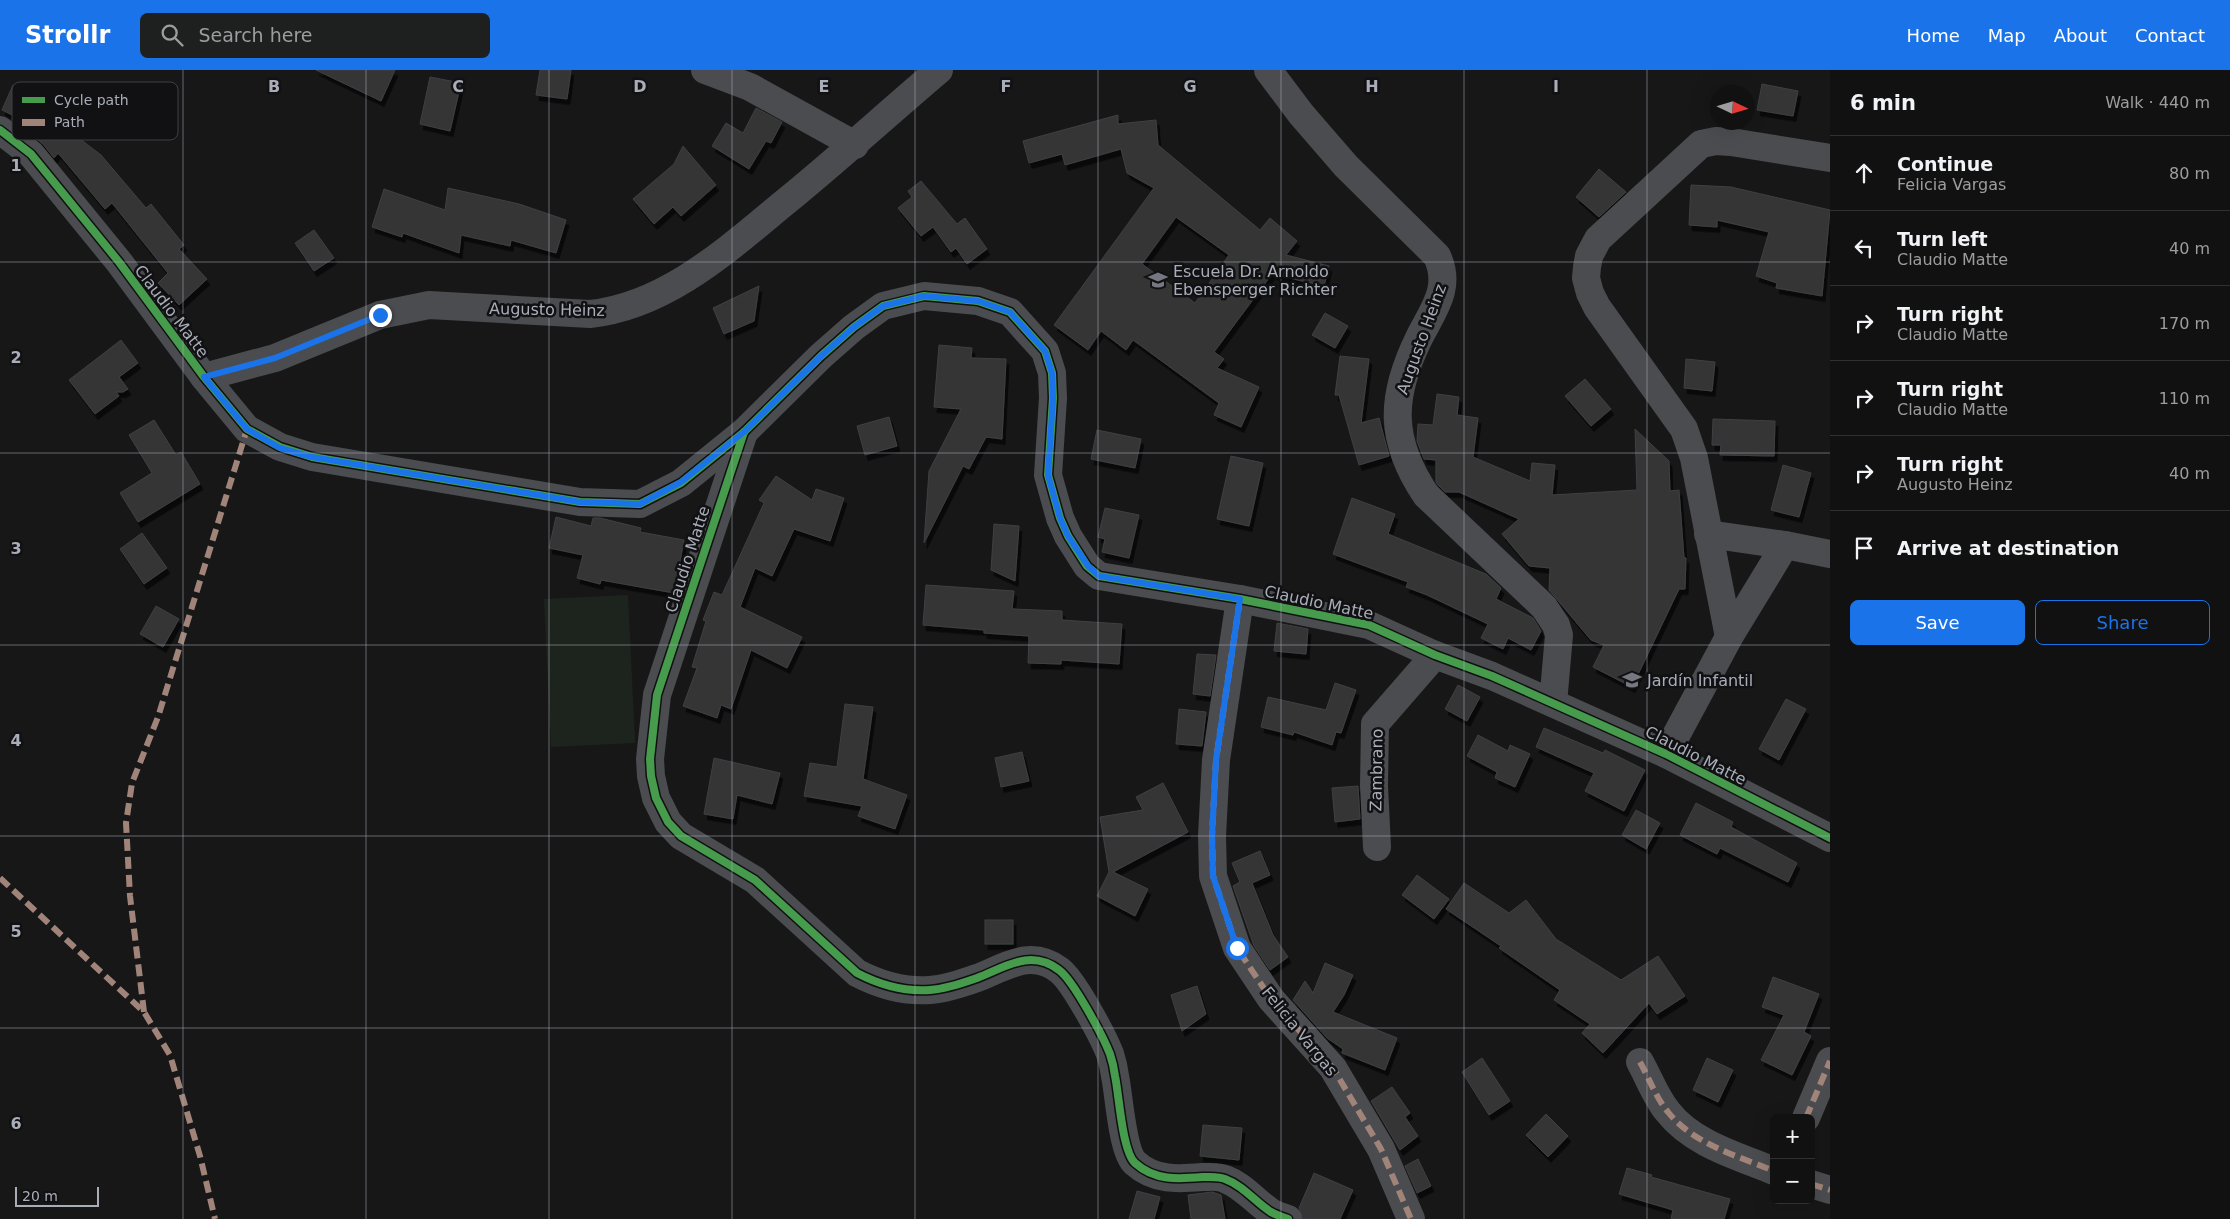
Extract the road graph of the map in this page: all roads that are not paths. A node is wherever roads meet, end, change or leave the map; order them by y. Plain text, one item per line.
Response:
1 (705, 70) edge
2 (939, 70) edge
3 (1268, 70) edge
4 (0, 130) edge
5 (12, 139) edge
6 (13, 140) edge
7 (855, 145) junction
8 (1830, 158) edge
9 (204, 377) junction
10 (744, 432) junction
11 (1708, 534) junction
12 (1785, 545) junction
13 (1830, 554) edge
14 (1240, 599) junction
15 (1729, 637) junction
16 (1435, 655) junction
17 (1553, 703) junction
18 (1666, 754) junction
19 (1830, 838) edge
20 (1377, 847) dead end
21 (1830, 1061) edge
22 (1640, 1062) dead end
23 (1808, 1114) edge
24 (1770, 1169) edge
25 (1815, 1185) edge
26 (1830, 1190) edge
27 (1406, 1218) edge
28 (1288, 1219) edge

1 - 7 street
2 - 7 street, Augusto Heinz
3 - 17 street, Augusto Heinz
4 - 5 street, Claudio Matte
6 - 9 street, Claudio Matte
7 - 9 street, Augusto Heinz
8 - 11 street
9 - 10 street, Claudio Matte
10 - 14 street, Claudio Matte
10 - 28 street, Claudio Matte
11 - 12 street
11 - 15 street
12 - 13 street
12 - 15 street
14 - 16 street, Claudio Matte
14 - 27 street, Felicia Vargas
15 - 18 street
16 - 17 street, Claudio Matte
16 - 20 street, Zambrano
17 - 18 street, Claudio Matte
18 - 19 street, Claudio Matte
21 - 23 street
22 - 24 street
25 - 26 street

